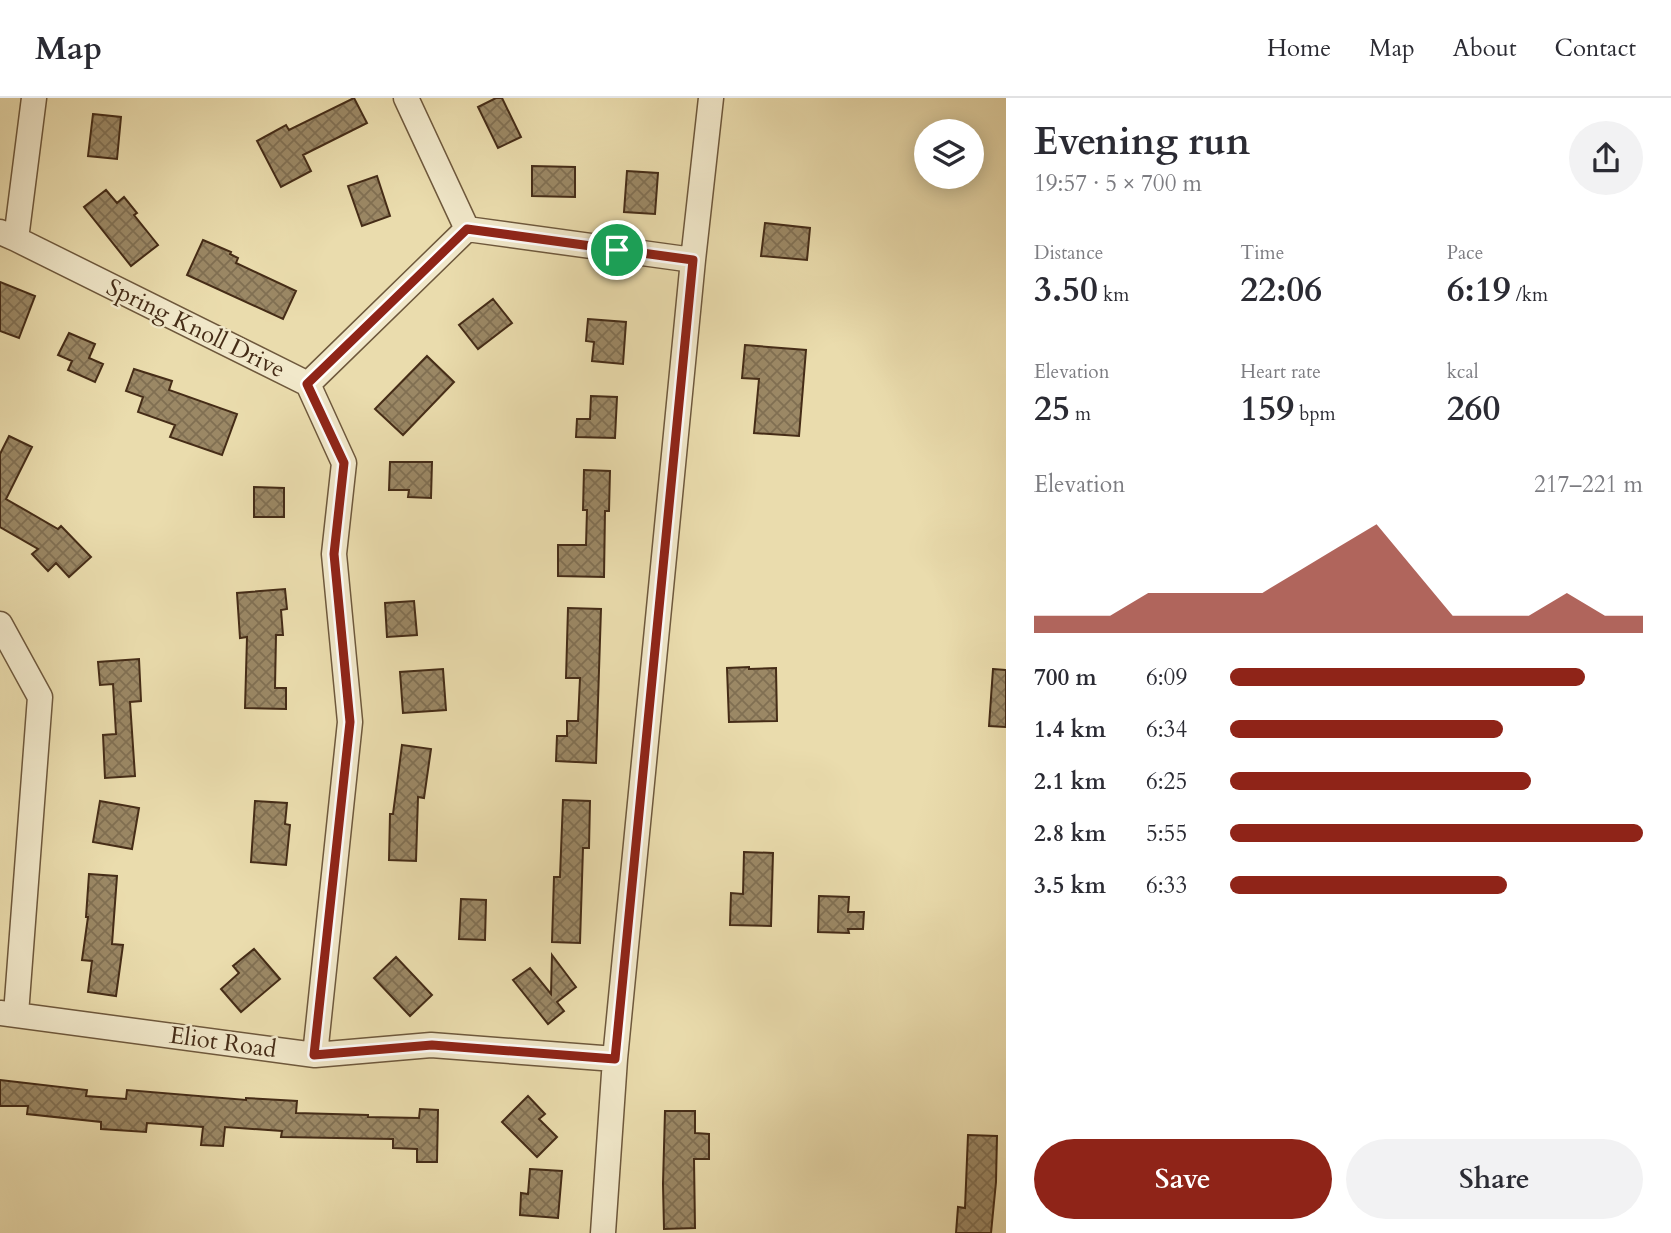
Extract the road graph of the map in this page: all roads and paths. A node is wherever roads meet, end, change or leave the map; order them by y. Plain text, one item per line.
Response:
1 (34, 98) edge
2 (406, 98) edge
3 (711, 98) edge
4 (467, 229) junction
5 (8, 236) edge
6 (693, 260) junction
7 (307, 384) junction
8 (0, 624) edge
9 (8, 1013) edge
10 (314, 1055) junction
11 (615, 1059) junction
12 (603, 1233) edge

1 - 5 street
2 - 4 street
3 - 6 street
4 - 6 street
4 - 7 street
5 - 7 street, Spring Knoll Drive
6 - 11 street
7 - 10 street, Spring Knoll Drive
8 - 9 street
9 - 10 street, Eliot Road
10 - 11 street, Eliot Road
11 - 12 street

